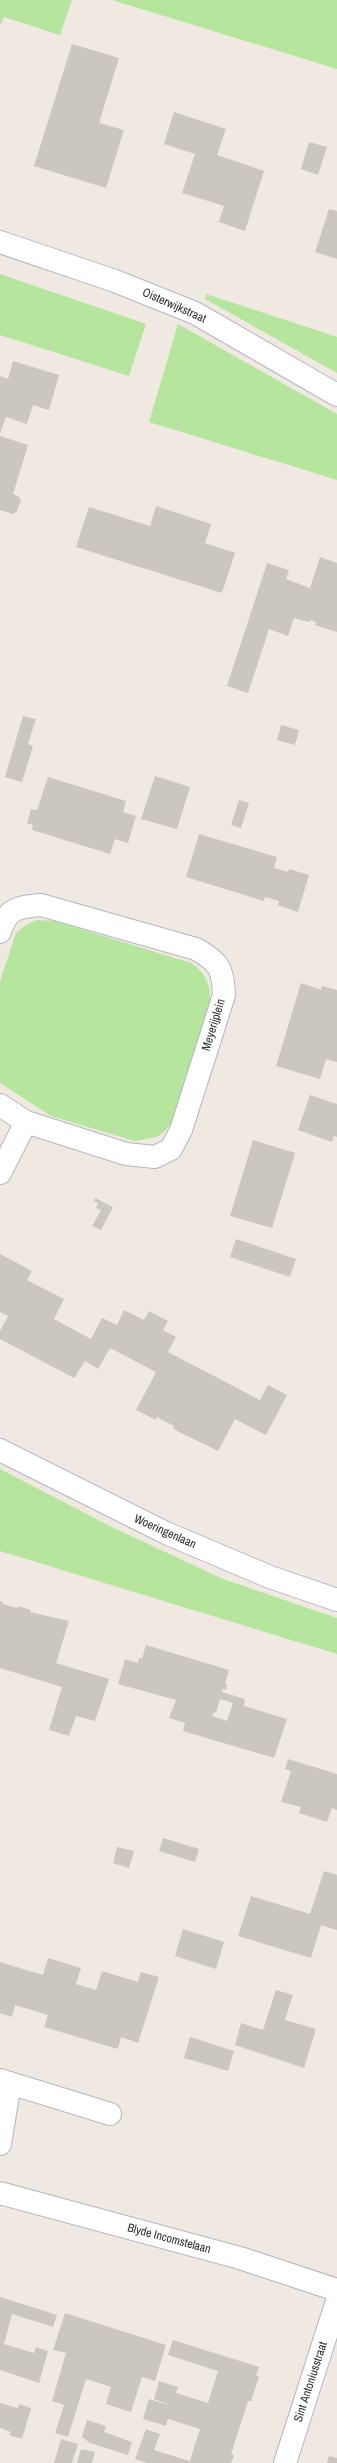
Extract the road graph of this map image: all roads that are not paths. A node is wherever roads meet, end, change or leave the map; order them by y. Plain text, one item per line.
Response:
1 (0, 242) edge
2 (337, 395) edge
3 (0, 932) edge
4 (0, 1105) edge
5 (26, 1122) junction
6 (0, 1173) edge
7 (0, 1450) edge
8 (337, 1600) edge
9 (5, 2082) edge
10 (110, 2114) dead end
11 (0, 2144) edge
12 (0, 2193) edge
13 (337, 2290) edge
14 (337, 2301) edge
15 (285, 2463) edge

1 - 2 street, Oisterwijkstraat
3 - 5 street, Meyerijplein
4 - 5 street, Meyerijplein
5 - 6 street
7 - 8 street, Woeringenlaan
9 - 10 street
9 - 11 street
12 - 13 street, Blyde Incomstelaan
14 - 15 street, Sint Antoniusstraat

